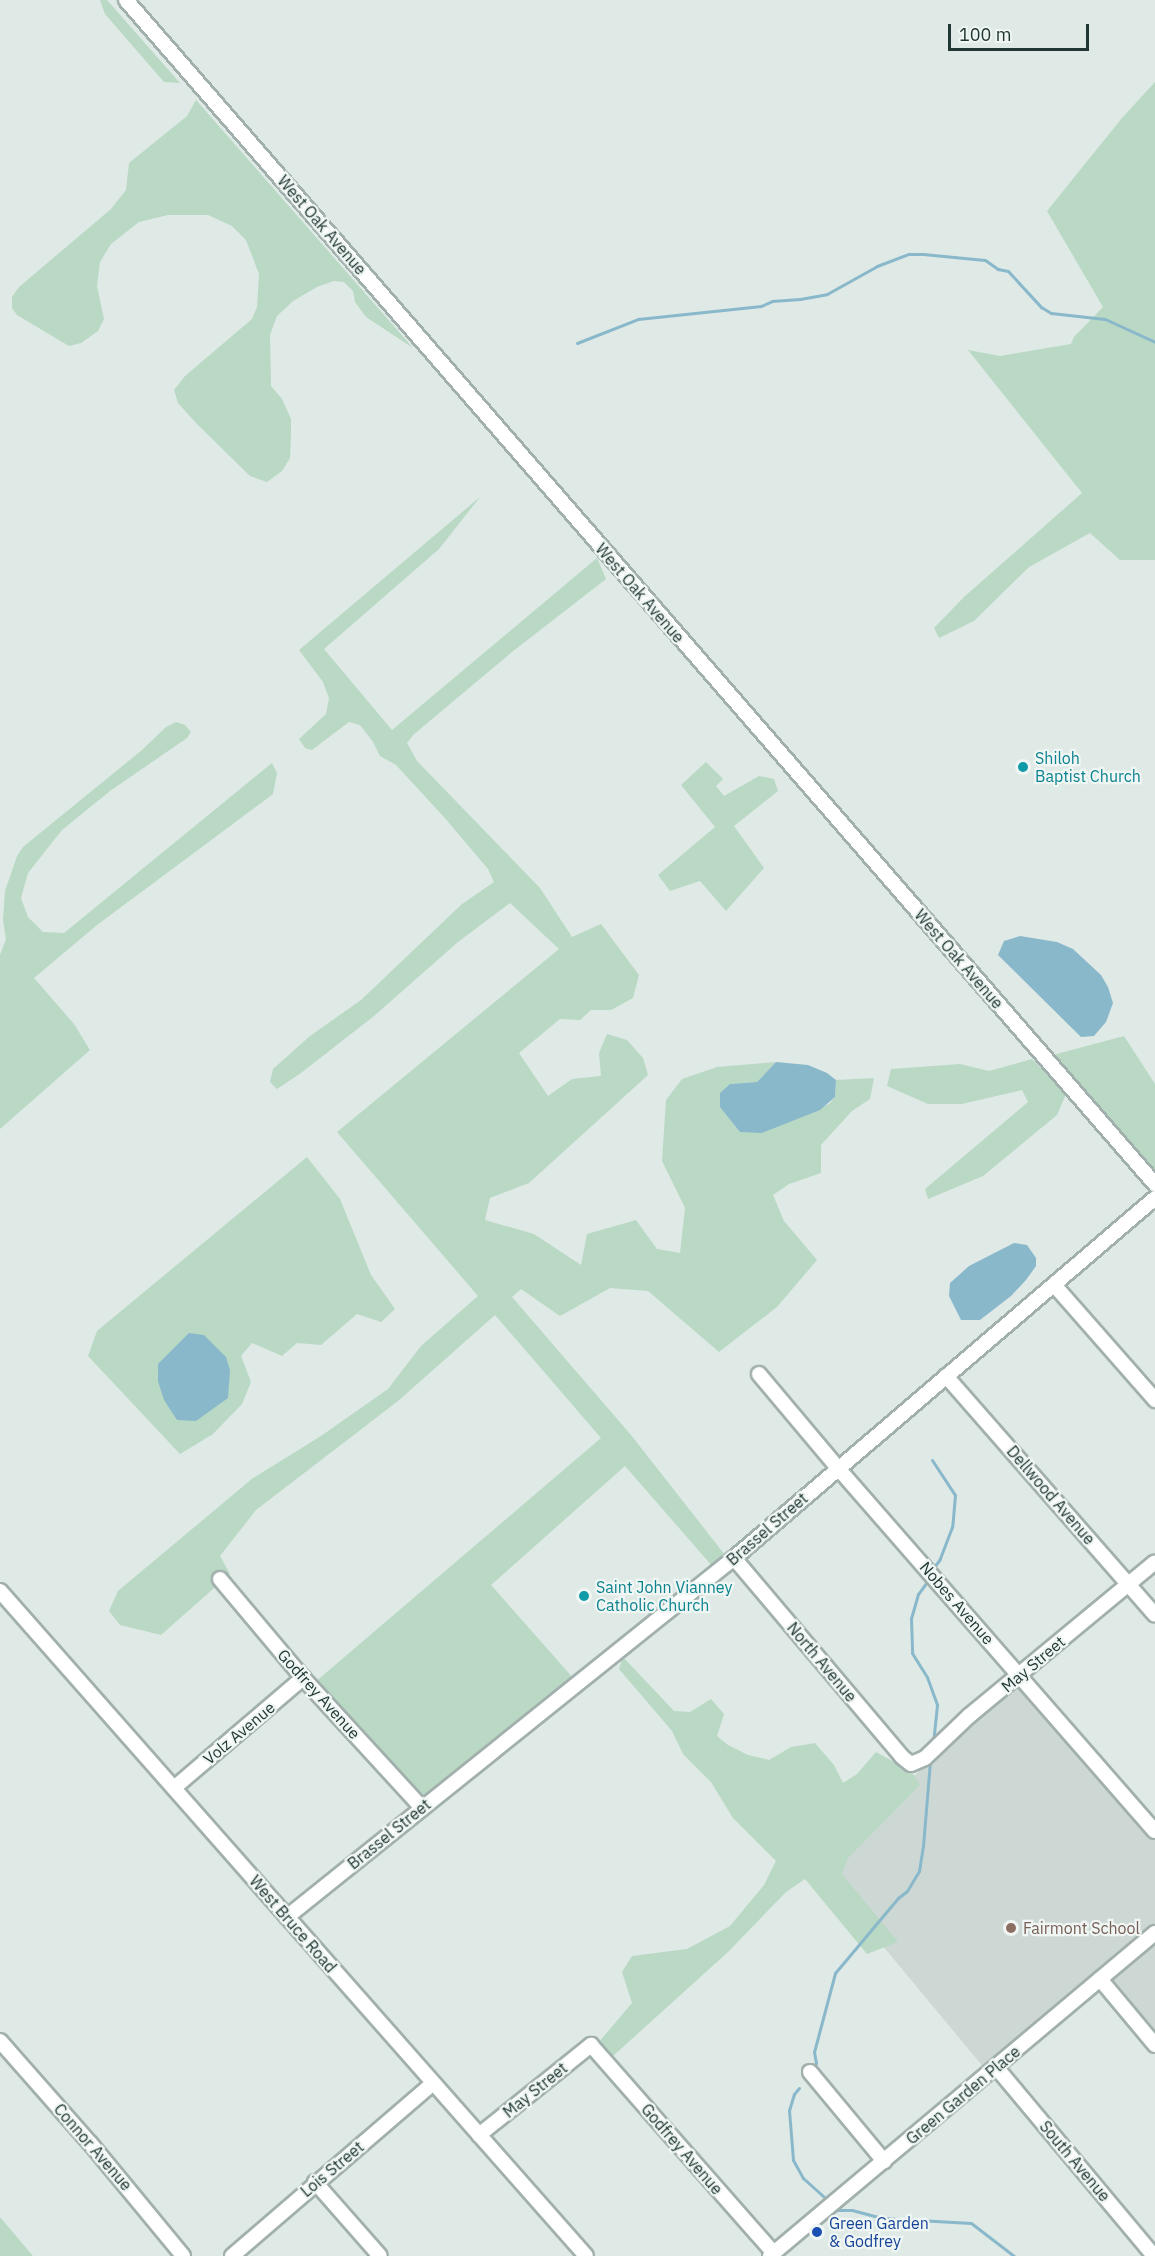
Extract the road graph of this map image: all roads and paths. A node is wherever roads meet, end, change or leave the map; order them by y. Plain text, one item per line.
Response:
1 (126, 0) edge
2 (1155, 1184) edge
3 (1155, 1198) edge
4 (1055, 1286) junction
5 (759, 1374) dead end
6 (946, 1376) junction
7 (1155, 1400) edge
8 (837, 1467) junction
9 (734, 1558) junction
10 (1155, 1562) edge
11 (220, 1579) dead end
12 (1129, 1584) junction
13 (0, 1591) edge
14 (1155, 1615) edge
15 (1020, 1674) junction
16 (303, 1678) junction
17 (911, 1764) joint
18 (174, 1788) junction
19 (421, 1808) junction
20 (1155, 1831) edge
21 (287, 1917) junction
22 (1155, 1933) edge
23 (1100, 1979) junction
24 (0, 2041) edge
25 (591, 2045) joint
26 (1155, 2045) edge
27 (996, 2067) junction
28 (810, 2072) dead end
29 (433, 2083) junction
30 (479, 2135) junction
31 (884, 2161) junction
32 (315, 2182) junction
33 (772, 2254) edge
34 (183, 2256) edge
35 (232, 2256) edge
36 (380, 2256) edge
37 (586, 2256) edge
38 (1154, 2256) edge

1 - 2 street, West Oak Avenue
3 - 4 street, Brassel Street
4 - 6 street, Brassel Street
4 - 7 street
5 - 8 street, Nobes Avenue
6 - 8 street, Brassel Street
6 - 12 street, Dellwood Avenue
8 - 9 street, Brassel Street
8 - 15 street, Nobes Avenue
9 - 17 street, North Avenue
9 - 19 street, Brassel Street
10 - 12 street, May Street
11 - 16 street, Godfrey Avenue
12 - 14 street, Dellwood Avenue
12 - 15 street, May Street
13 - 18 street, West Bruce Road
15 - 17 street, May Street
15 - 20 street, Nobes Avenue
16 - 18 street, Volz Avenue
16 - 19 street, Godfrey Avenue
18 - 21 street, West Bruce Road
19 - 21 street, Brassel Street
21 - 29 street, West Bruce Road
22 - 23 street, Green Garden Place
23 - 26 street
23 - 27 street, Green Garden Place
24 - 34 street, Connor Avenue
25 - 30 street, May Street
25 - 33 street, Godfrey Avenue
27 - 31 street, Green Garden Place
27 - 38 street, South Avenue
28 - 31 street
29 - 30 street, West Bruce Road
29 - 32 street, Lois Street
30 - 37 street, West Bruce Road
31 - 33 street, Green Garden Place
32 - 35 street, Lois Street
32 - 36 street

